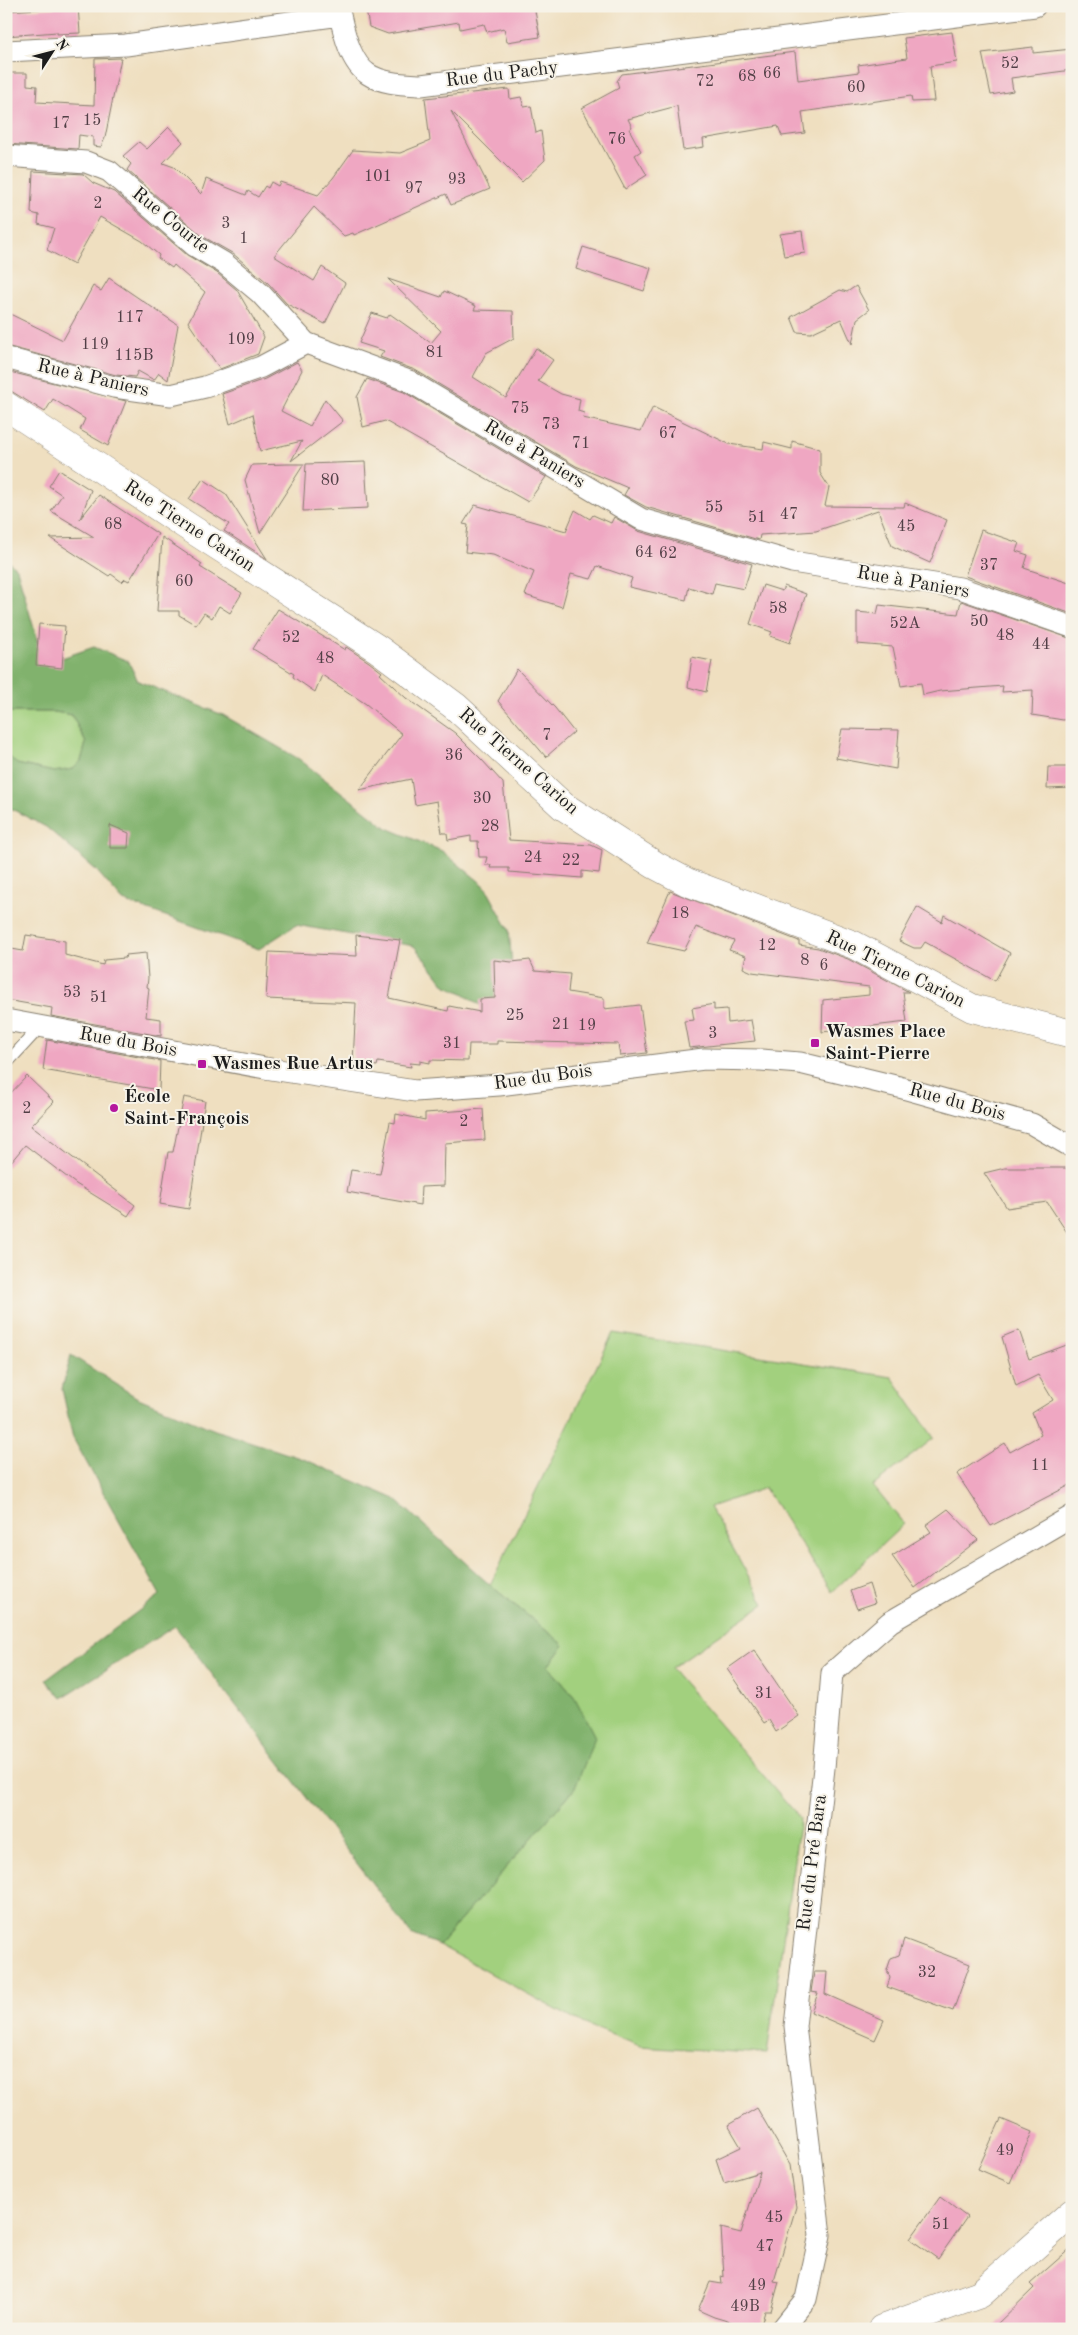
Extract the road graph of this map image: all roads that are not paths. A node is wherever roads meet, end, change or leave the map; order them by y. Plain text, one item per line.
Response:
1 (1035, 6) edge
2 (339, 11) edge
3 (6, 51) edge
4 (6, 156) edge
5 (306, 343) junction
6 (6, 358) edge
7 (6, 406) edge
8 (1072, 627) edge
9 (6, 1020) edge
10 (41, 1026) junction
11 (1072, 1034) edge
12 (6, 1064) edge
13 (1072, 1147) edge
14 (1069, 1521) edge
15 (1072, 2214) edge
16 (782, 2329) edge
17 (882, 2329) edge

1 - 2 street, Rue du Pachy
2 - 3 street, Rue du Pachy
4 - 5 street, Rue Courte
5 - 6 street, Rue à Paniers
5 - 8 street, Rue à Paniers
7 - 11 street, Rue Tierne Carion
9 - 10 street, Rue du Bois
10 - 12 lane
10 - 13 street, Rue du Bois
14 - 16 street, Rue du Pré Bara
15 - 17 street

